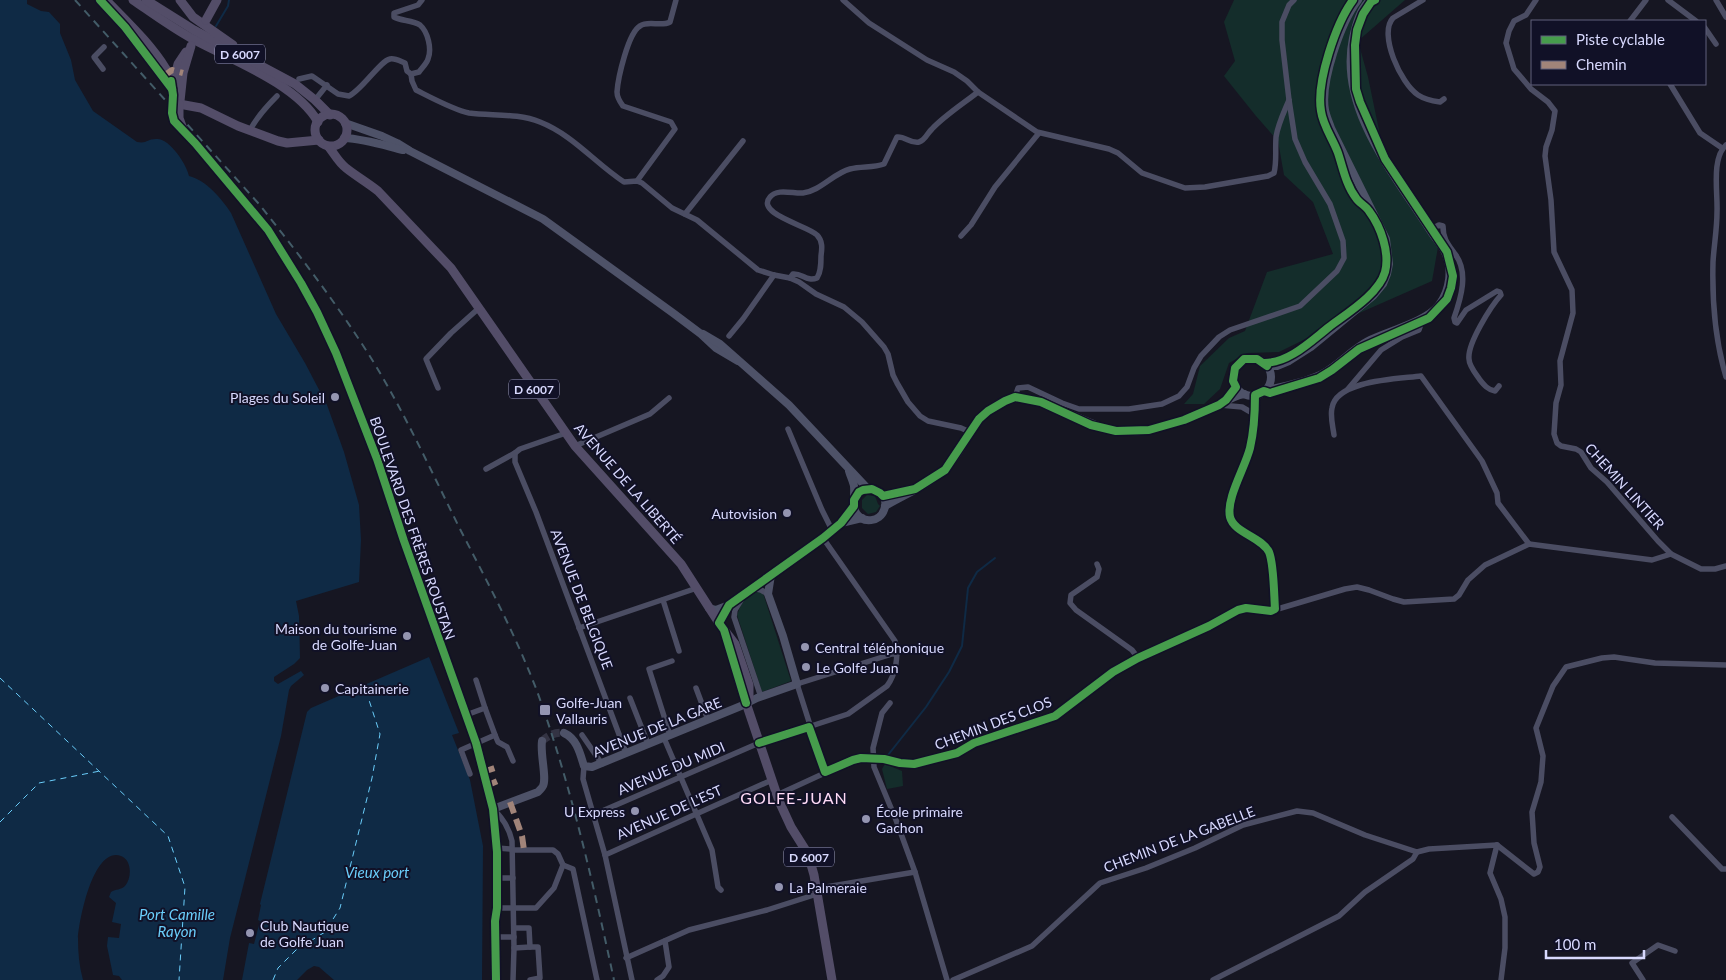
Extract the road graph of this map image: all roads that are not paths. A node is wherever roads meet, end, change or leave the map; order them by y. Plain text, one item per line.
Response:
1 (106, 0) edge
2 (133, 0) edge
3 (146, 0) edge
4 (180, 0) edge
5 (217, 0) edge
6 (422, 0) edge
7 (676, 0) edge
8 (843, 0) edge
9 (1294, 0) edge
10 (1358, 0) edge
11 (1370, 0) edge
12 (1422, 0) edge
13 (1536, 0) edge
14 (1646, 0) edge
15 (1668, 0) edge
16 (1716, 0) edge
17 (1726, 17) edge
18 (206, 20) dead end
19 (1631, 20) edge
20 (1695, 20) edge
21 (1706, 29) edge
22 (1716, 44) dead end
23 (104, 47) dead end
24 (103, 69) dead end
25 (411, 74) junction
26 (279, 75) junction
27 (299, 79) dead end
28 (173, 84) junction
29 (327, 85) junction
30 (1671, 85) edge
31 (978, 92) junction
32 (276, 96) dead end
33 (178, 99) junction
34 (1444, 99) dead end
35 (315, 100) junction
36 (1289, 100) junction
37 (330, 115) junction
38 (318, 122) junction
39 (345, 124) junction
40 (183, 130) joint
41 (250, 130) junction
42 (1038, 132) junction
43 (319, 140) junction
44 (342, 141) junction
45 (744, 141) dead end
46 (328, 146) junction
47 (1724, 146) edge
48 (410, 151) junction
49 (355, 174) junction
50 (637, 181) junction
51 (685, 214) junction
52 (1430, 230) junction
53 (961, 236) dead end
54 (774, 275) junction
55 (790, 278) junction
56 (479, 308) junction
57 (1423, 318) junction
58 (729, 336) dead end
59 (1267, 366) junction
60 (1726, 377) edge
61 (1499, 386) dead end
62 (1236, 387) junction
63 (438, 388) dead end
64 (1348, 389) junction
65 (1264, 391) junction
66 (1249, 395) junction
67 (669, 398) dead end
68 (1014, 398) junction
69 (1222, 403) junction
70 (1254, 414) junction
71 (788, 430) dead end
72 (970, 432) junction
73 (566, 433) junction
74 (1334, 435) dead end
75 (575, 446) junction
76 (515, 454) junction
77 (486, 469) dead end
78 (848, 469) junction
79 (916, 488) junction
80 (868, 489) junction
81 (883, 496) junction
82 (854, 503) junction
83 (885, 506) junction
84 (862, 518) junction
85 (840, 523) junction
86 (832, 530) junction
87 (822, 538) junction
88 (1529, 544) junction
89 (1671, 554) junction
90 (1097, 564) dead end
91 (1726, 566) edge
92 (771, 575) junction
93 (697, 588) junction
94 (749, 590) junction
95 (768, 594) junction
96 (663, 600) junction
97 (729, 605) junction
98 (709, 608) junction
99 (1275, 609) junction
100 (721, 626) junction
101 (579, 628) junction
102 (679, 651) dead end
103 (897, 654) junction
104 (1138, 658) junction
105 (672, 660) dead end
106 (1726, 665) edge
107 (476, 680) dead end
108 (797, 684) junction
109 (696, 688) dead end
110 (761, 696) junction
111 (630, 698) dead end
112 (746, 703) junction
113 (890, 704) dead end
114 (486, 708) junction
115 (466, 715) junction
116 (708, 720) junction
117 (810, 727) junction
118 (564, 733) dead end
119 (495, 735) junction
120 (667, 736) junction
121 (542, 741) dead end
122 (476, 743) junction
123 (759, 743) junction
124 (648, 744) junction
125 (626, 753) junction
126 (873, 758) junction
127 (512, 761) dead end
128 (584, 766) junction
129 (825, 772) junction
130 (470, 774) dead end
131 (681, 777) junction
132 (772, 780) junction
133 (777, 795) junction
134 (493, 809) junction
135 (697, 814) junction
136 (593, 815) junction
137 (1672, 817) dead end
138 (1497, 845) junction
139 (497, 848) junction
140 (512, 850) junction
141 (1417, 852) junction
142 (605, 855) junction
143 (563, 865) junction
144 (1726, 869) edge
145 (915, 872) junction
146 (497, 878) junction
147 (513, 878) junction
148 (826, 887) dead end
149 (721, 890) dead end
150 (817, 894) junction
151 (497, 908) junction
152 (513, 908) junction
153 (514, 928) junction
154 (495, 937) junction
155 (514, 937) junction
156 (665, 941) junction
157 (530, 947) junction
158 (514, 948) junction
159 (1675, 951) dead end
160 (626, 958) junction
161 (496, 980) edge
162 (513, 980) edge
163 (530, 980) edge
164 (597, 980) edge
165 (632, 980) edge
166 (657, 980) edge
167 (832, 980) edge
168 (947, 980) edge
169 (953, 980) edge
170 (1214, 980) edge
171 (1501, 980) edge
172 (1643, 980) edge

1 - 28 main road
2 - 38 main road, D 6007
3 - 26 main road, D 6007
4 - 26 main road
5 - 18 main road
6 - 25 street
7 - 50 street
8 - 31 street
9 - 36 street
10 - 59 main road
11 - 52 main road
12 - 34 street
13 - 89 street, CHEMIN LINTIER
14 - 19 street
15 - 20 street
16 - 17 street
21 - 22 street
23 - 24 street
25 - 29 street
25 - 50 street
26 - 35 main road, D 6007
27 - 29 street
28 - 33 main road
28 - 33 main road
29 - 35 street
30 - 47 street
31 - 42 street
31 - 55 street
32 - 41 street
33 - 40 main road, bridge
33 - 41 main road
35 - 37 main road, D 6007
36 - 42 street
36 - 68 street
37 - 38 main road
37 - 39 main road
38 - 43 main road
39 - 44 main road
39 - 48 main road
40 - 115 main road, BOULEVARD DES FRÈRES ROUSTAN
41 - 43 main road
42 - 53 street
43 - 46 main road
44 - 46 main road
44 - 48 main road
44 - 49 main road, D 6007
45 - 51 street
46 - 49 main road, D 6007
47 - 60 street
48 - 78 main road
49 - 56 main road, AVENUE DE LA LIBERTÉ / D 6007
50 - 51 street
51 - 54 street
52 - 57 main road
52 - 61 street
54 - 55 street
54 - 58 street
55 - 72 street
56 - 63 street
56 - 73 main road, AVENUE DE LA LIBERTÉ / D 6007
57 - 64 street
57 - 65 main road
59 - 62 main road
59 - 65 main road
62 - 66 main road
62 - 69 main road
64 - 74 street
64 - 88 street
65 - 66 main road
66 - 69 main road
66 - 70 street
67 - 75 street
68 - 69 main road
68 - 72 main road
69 - 70 street
70 - 99 street
71 - 86 street
72 - 79 main road
73 - 75 main road, AVENUE DE LA LIBERTÉ / D 6007
73 - 76 street
75 - 93 main road, AVENUE DE LA LIBERTÉ / D 6007
76 - 77 street
76 - 101 street, AVENUE DE BELGIQUE
78 - 80 main road
78 - 82 main road
79 - 81 main road
79 - 83 main road
80 - 81 main road
80 - 82 main road
81 - 83 main road
82 - 84 main road
82 - 85 main road
83 - 84 main road
84 - 85 main road
85 - 86 main road
86 - 87 main road
87 - 92 main road
87 - 103 street
88 - 89 street
88 - 99 street, CHEMIN DES CLOS
89 - 91 street
90 - 104 street
92 - 94 main road
92 - 95 main road
93 - 96 street
93 - 98 main road, AVENUE DE LA LIBERTÉ / D 6007
94 - 95 street
94 - 97 main road
94 - 110 street
95 - 108 main road
96 - 101 street
96 - 102 street
97 - 98 main road
97 - 100 main road
98 - 100 main road, AVENUE DE LA LIBERTÉ / D 6007
99 - 104 street, CHEMIN DES CLOS
100 - 112 main road, AVENUE DE LA LIBERTÉ / D 6007
101 - 125 street, AVENUE DE BELGIQUE
103 - 108 street
103 - 117 street, AVENUE DU MIDI
104 - 126 street, CHEMIN DES CLOS
105 - 120 street
106 - 138 street
107 - 114 street
108 - 110 main road, AVENUE DE LA GARE
108 - 117 street
109 - 116 street
110 - 112 main road, AVENUE DE LA GARE
111 - 124 street
112 - 116 main road, AVENUE DE LA GARE
112 - 123 main road, AVENUE DE LA LIBERTÉ / D 6007
113 - 126 street
114 - 115 street
114 - 119 street
115 - 122 main road, BOULEVARD DES FRÈRES ROUSTAN
116 - 120 main road, AVENUE DE LA GARE
117 - 123 street, AVENUE DU MIDI
117 - 129 street
118 - 128 main road, AVENUE DE LA GARE
119 - 122 street
119 - 127 street
120 - 124 main road, AVENUE DE LA GARE
120 - 131 street
121 - 134 main road
122 - 130 street
122 - 134 main road, BOULEVARD DES FRÈRES ROUSTAN
123 - 131 street, AVENUE DU MIDI
123 - 132 main road, AVENUE DE LA LIBERTÉ / D 6007
124 - 125 main road, AVENUE DE LA GARE
125 - 128 main road, AVENUE DE LA GARE
126 - 129 street, CHEMIN DES CLOS
126 - 145 street
128 - 136 street
129 - 133 street, CHEMIN DES CLOS
131 - 135 street
131 - 136 street, AVENUE DU MIDI
132 - 133 main road, AVENUE DE LA LIBERTÉ / D 6007
132 - 135 street, AVENUE DE L'EST
133 - 150 main road, AVENUE DE LA LIBERTÉ / D 6007
134 - 139 main road, BOULEVARD DES FRÈRES ROUSTAN
134 - 140 street
135 - 142 street, AVENUE DE L'EST
135 - 149 street
136 - 142 street
137 - 144 street
138 - 141 street, CHEMIN DE LA GABELLE
138 - 171 street
139 - 140 street
139 - 146 main road, BOULEVARD DES FRÈRES ROUSTAN
140 - 143 street
140 - 147 street
141 - 169 street, CHEMIN DE LA GABELLE
141 - 170 street
142 - 160 street
143 - 152 street
143 - 164 street
145 - 148 street
145 - 168 street
146 - 147 street
146 - 151 main road, BOULEVARD DES FRÈRES ROUSTAN
147 - 152 street
150 - 156 street
150 - 167 main road, AVENUE DE LA LIBERTÉ / D 6007
151 - 152 street
151 - 154 main road, BOULEVARD DES FRÈRES ROUSTAN
152 - 153 street
153 - 155 street
153 - 157 street
154 - 155 street
154 - 161 main road, BOULEVARD DES FRÈRES ROUSTAN
155 - 158 street
156 - 160 street
156 - 166 street
157 - 158 street
157 - 163 street
158 - 162 street
159 - 172 street
160 - 165 street

